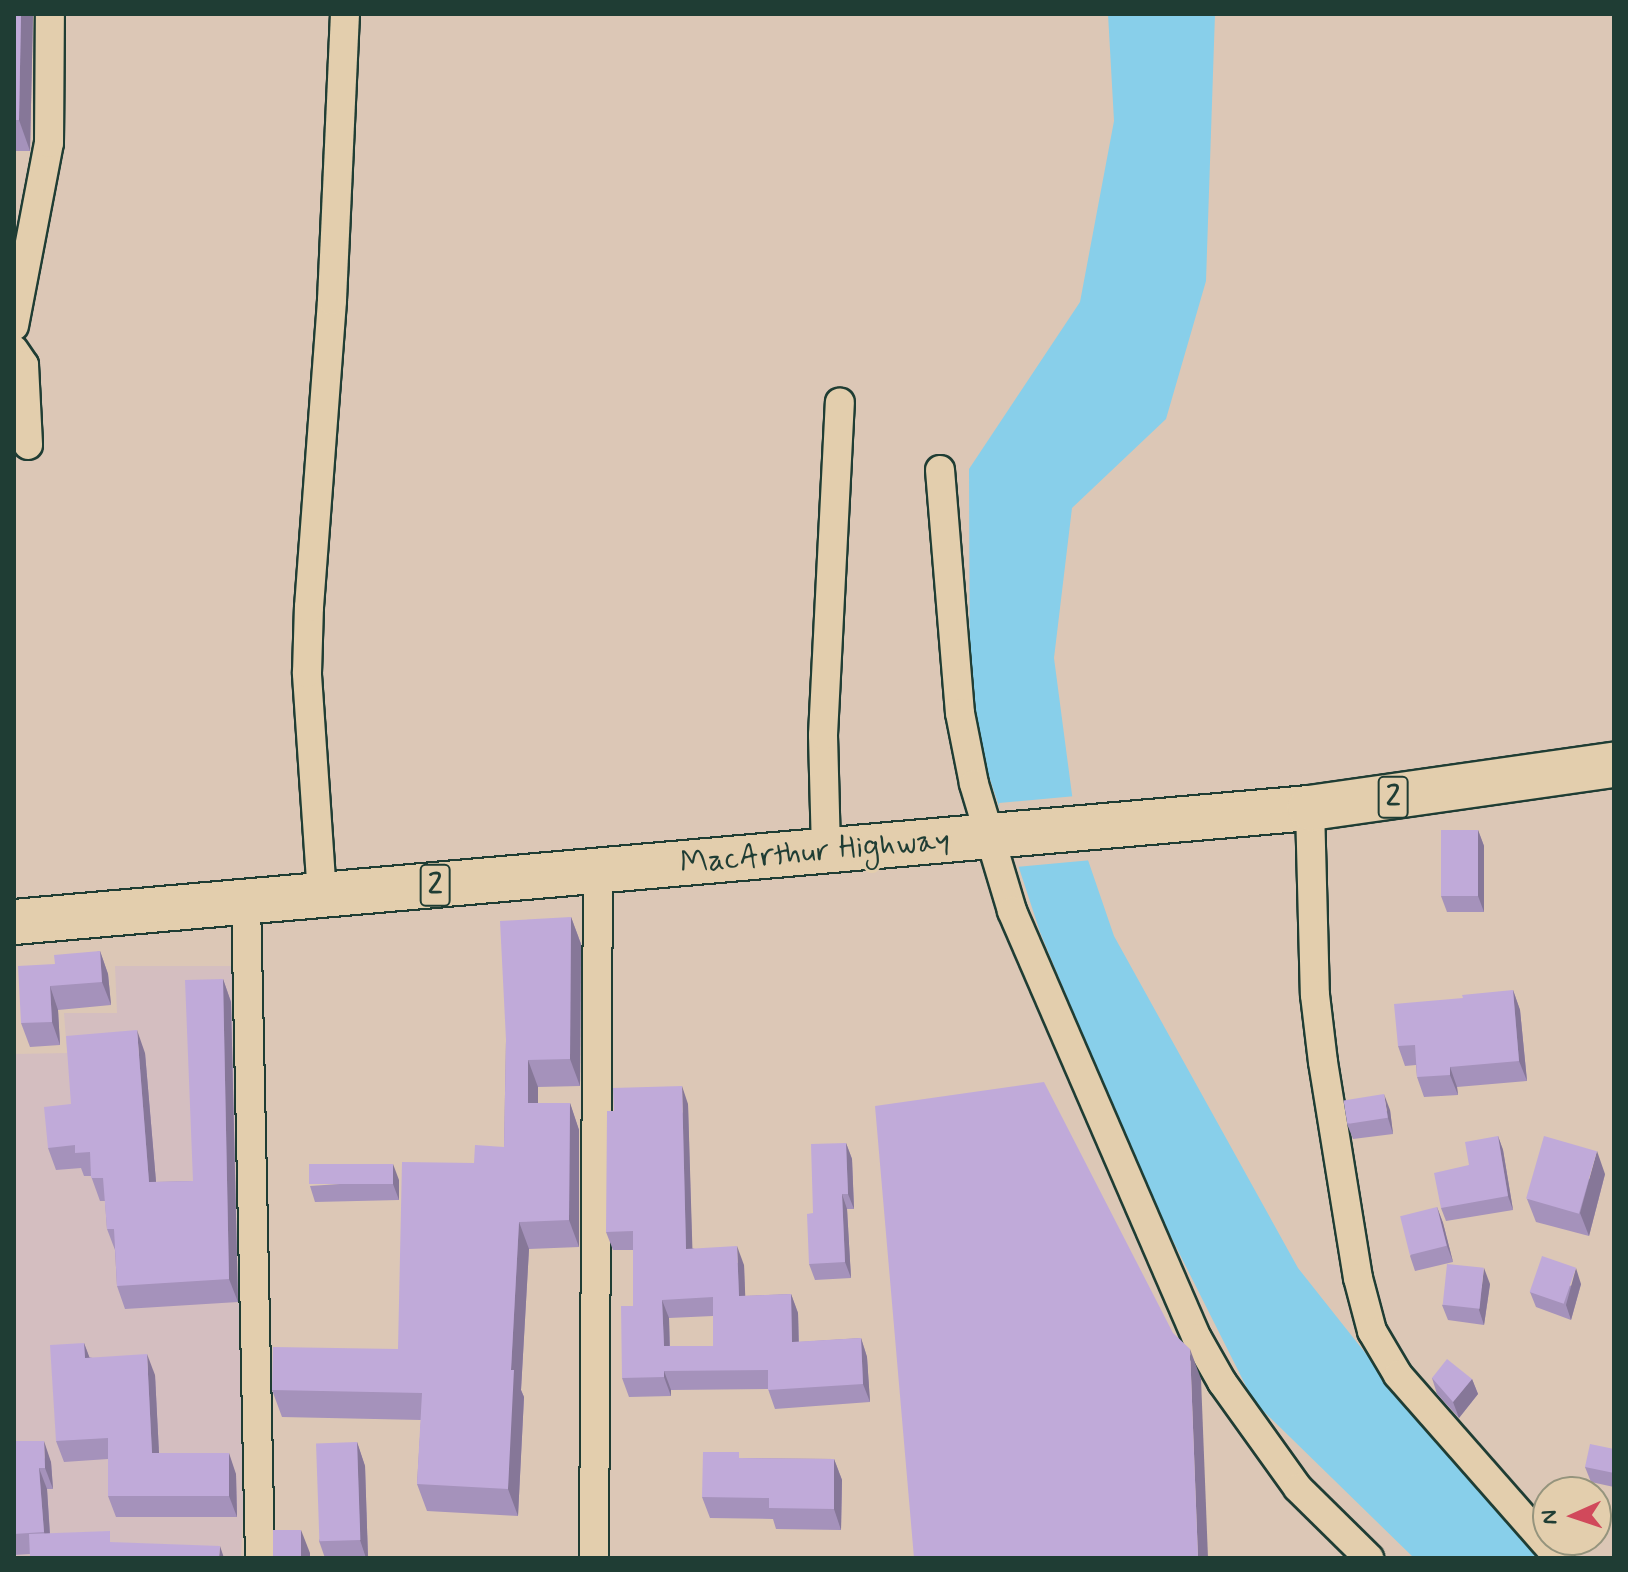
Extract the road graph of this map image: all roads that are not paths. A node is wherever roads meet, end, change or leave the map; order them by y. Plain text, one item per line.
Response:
1 (50, 14) edge
2 (345, 14) edge
3 (14, 326) edge
4 (14, 350) edge
5 (840, 402) dead end
6 (28, 445) dead end
7 (940, 470) dead end
8 (1614, 765) edge
9 (1310, 808) junction
10 (995, 837) junction
11 (826, 850) junction
12 (598, 870) junction
13 (322, 895) junction
14 (246, 901) junction
15 (14, 922) edge
16 (260, 1558) edge
17 (594, 1558) edge
18 (1369, 1558) edge
19 (1559, 1558) edge

1 - 3 street
2 - 13 street
4 - 6 street
5 - 11 street
7 - 10 street
8 - 9 highway, MacArthur Highway / 2
9 - 10 highway, MacArthur Highway / 2
9 - 19 street
10 - 11 highway, MacArthur Highway / 2
10 - 18 street
11 - 12 highway, MacArthur Highway / 2
12 - 13 highway, MacArthur Highway / 2
12 - 17 street
13 - 14 highway, MacArthur Highway / 2
14 - 15 highway, MacArthur Highway / 2
14 - 16 street

